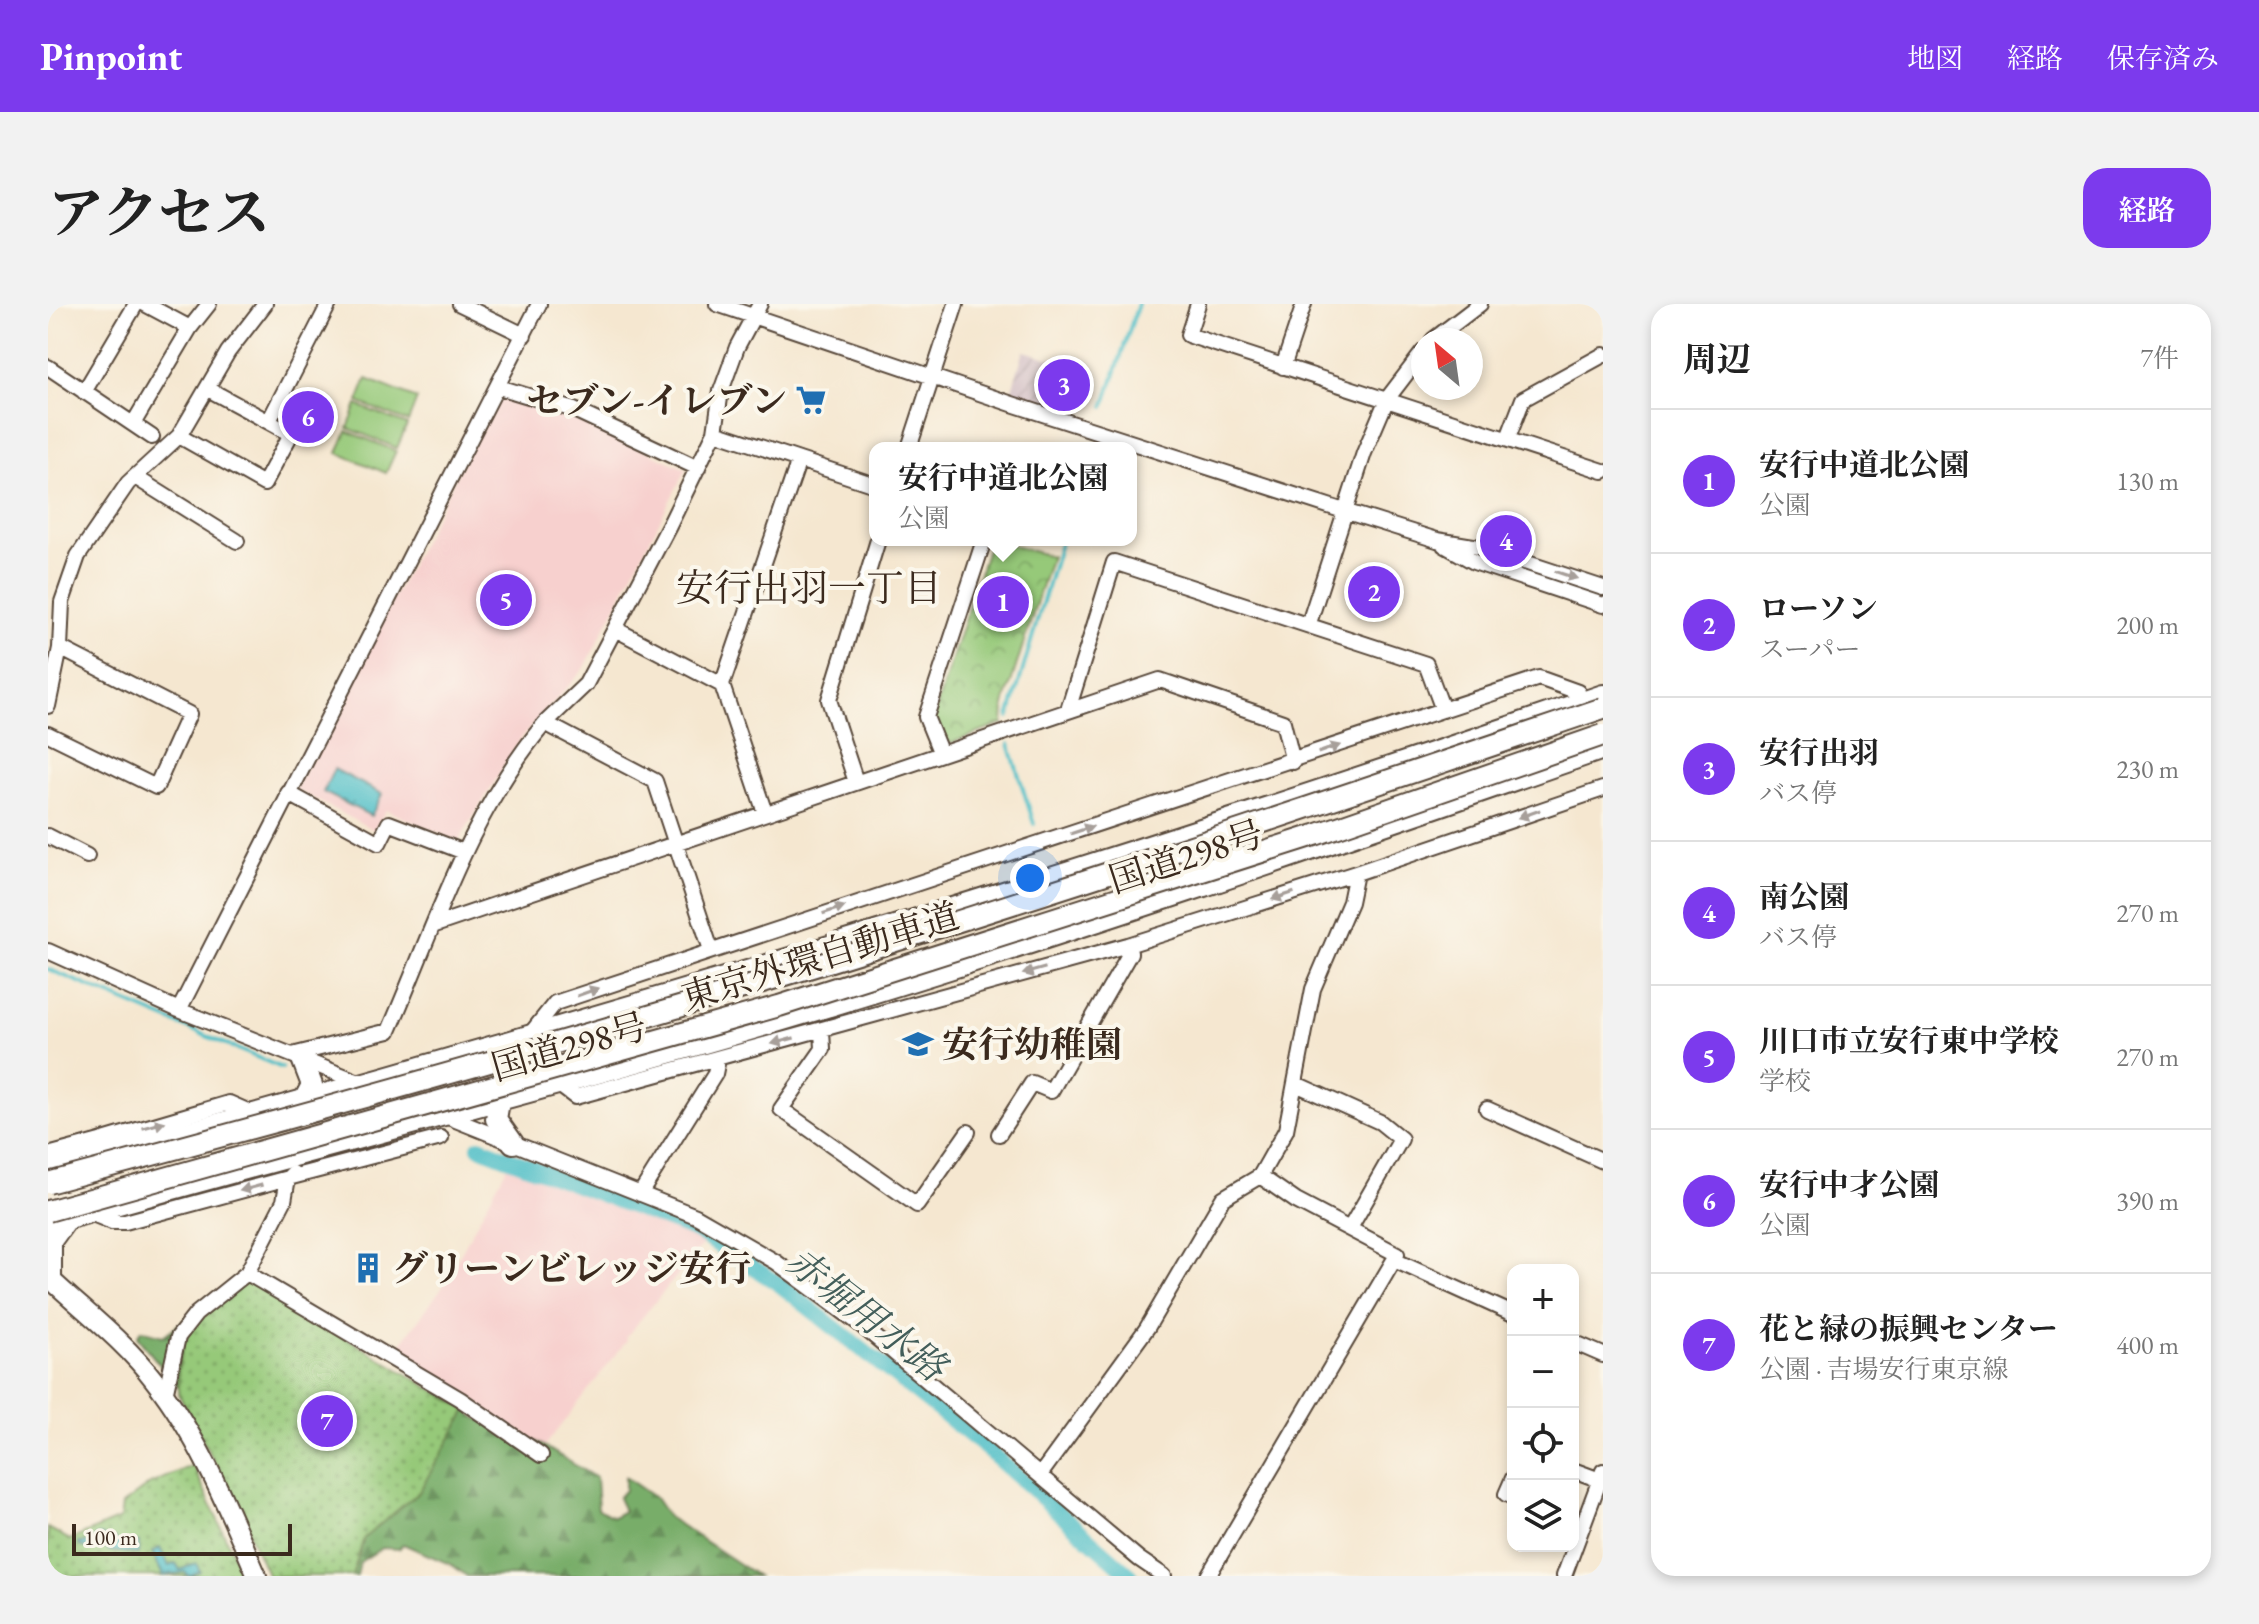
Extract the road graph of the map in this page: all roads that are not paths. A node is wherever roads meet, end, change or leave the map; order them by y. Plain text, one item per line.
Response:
1 (136, 304) edge
2 (145, 304) edge
3 (209, 304) edge
4 (265, 304) edge
5 (460, 304) edge
6 (539, 304) edge
7 (717, 304) edge
8 (760, 304) edge
9 (956, 304) edge
10 (1198, 304) edge
11 (1304, 304) edge
12 (1480, 304) edge
13 (323, 306) edge
14 (754, 319) junction
15 (190, 328) junction
16 (1449, 328) edge
17 (524, 335) junction
18 (1603, 355) edge
19 (48, 367) edge
20 (1283, 367) junction
21 (1411, 368) edge
22 (934, 379) junction
23 (499, 387) junction
24 (208, 389) junction
25 (84, 392) junction
26 (1387, 399) junction
27 (269, 421) junction
28 (133, 424) junction
29 (715, 432) junction
30 (179, 436) junction
31 (152, 437) dead end
32 (1508, 438) junction
33 (911, 442) edge
34 (1130, 442) edge
35 (1137, 444) edge
36 (799, 460) junction
37 (698, 468) junction
38 (1603, 471) edge
39 (135, 477) junction
40 (869, 483) edge
41 (1344, 511) junction
42 (1437, 540) junction
43 (237, 541) dead end
44 (876, 546) edge
45 (982, 546) edge
46 (1603, 588) edge
47 (48, 594) edge
48 (62, 602) junction
49 (1603, 605) edge
50 (1309, 623) junction
51 (615, 629) junction
52 (60, 648) junction
53 (51, 679) edge
54 (1603, 684) edge
55 (722, 685) junction
56 (1578, 692) junction
57 (1603, 695) edge
58 (48, 706) edge
59 (1603, 708) edge
60 (1068, 710) junction
61 (1443, 710) junction
62 (545, 723) junction
63 (48, 734) edge
64 (1603, 735) edge
65 (1603, 749) edge
66 (941, 754) junction
67 (1603, 758) edge
68 (1293, 762) junction
69 (856, 782) junction
70 (1603, 789) edge
71 (288, 793) junction
72 (765, 813) junction
73 (48, 836) edge
74 (676, 845) junction
75 (464, 852) junction
76 (87, 856) dead end
77 (1356, 873) junction
78 (1019, 889) junction
79 (435, 925) junction
80 (1027, 944) junction
81 (1128, 945) junction
82 (711, 950) junction
83 (48, 951) edge
84 (179, 1010) junction
85 (822, 1030) junction
86 (528, 1037) junction
87 (296, 1057) junction
88 (718, 1059) junction
89 (1296, 1084) junction
90 (366, 1085) junction
91 (559, 1085) junction
92 (303, 1102) junction
93 (499, 1102) junction
94 (1487, 1109) dead end
95 (254, 1114) junction
96 (445, 1116) junction
97 (968, 1132) dead end
98 (999, 1134) dead end
99 (441, 1138) dead end
100 (100, 1141) junction
101 (513, 1143) junction
102 (317, 1151) junction
103 (48, 1155) edge
104 (89, 1159) junction
105 (1603, 1161) edge
106 (48, 1170) edge
107 (1260, 1176) junction
108 (288, 1178) junction
109 (48, 1183) edge
110 (640, 1194) junction
111 (90, 1213) junction
112 (54, 1218) edge
113 (1350, 1228) junction
114 (1394, 1260) junction
115 (247, 1273) junction
116 (50, 1278) edge
117 (1507, 1311) edge
118 (1579, 1345) edge
119 (1603, 1355) edge
120 (165, 1395) junction
121 (541, 1455) dead end
122 (1579, 1471) edge
123 (1040, 1475) junction
124 (1601, 1475) edge
125 (1579, 1521) edge
126 (1570, 1552) edge
127 (257, 1576) edge
128 (1164, 1576) edge
129 (1208, 1576) edge
130 (1564, 1576) edge

1 - 25 street
2 - 15 street
3 - 15 street
4 - 24 street
5 - 17 street
6 - 17 street
7 - 14 street
8 - 14 street
9 - 22 street
10 - 20 street
11 - 20 street
12 - 16 street
13 - 27 street
14 - 22 street
14 - 29 street
15 - 28 street
17 - 23 street
18 - 32 street
19 - 25 street
20 - 26 street
21 - 26 street
22 - 33 street
22 - 34 street
23 - 37 street
23 - 71 street
24 - 27 street
24 - 30 street
25 - 28 street
26 - 32 street
26 - 41 street
27 - 30 street
28 - 31 street
29 - 36 street
29 - 37 street
30 - 39 street
32 - 38 street
35 - 41 street
36 - 40 street
36 - 55 street
37 - 51 street
39 - 43 street
39 - 48 street
41 - 42 street
41 - 50 street
42 -> 46 street
42 - 49 street
44 - 69 street
45 - 66 street
47 - 48 street
48 - 52 street
50 - 60 street
50 - 61 street
51 - 55 street
51 - 62 street
52 - 53 street
52 - 63 street
53 - 58 street
54 - 56 highway
55 - 72 street
56 - 61 street
56 - 78 highway
57 - 78 highway, 国道298号
59 - 109 highway, 東京外環自動車道, bridge
60 - 66 street
60 - 68 street
68 -> 61 street
62 - 74 street
62 - 75 street
64 - 112 highway, 東京外環自動車道, bridge
65 - 80 highway, 国道298号
66 - 69 street
67 - 80 highway
82 -> 68 street
69 - 72 street
70 -> 77 street
71 - 75 street
71 - 84 street
72 - 74 street
73 - 76 street
74 - 79 street
74 - 82 street
75 - 79 street
77 -> 81 street
77 - 89 street
78 - 86 highway, 国道298号
79 - 87 street
80 - 91 highway, 国道298号
81 -> 85 street
81 - 98 street
86 -> 82 street
83 - 84 street
84 - 87 street
85 -> 88 street
85 - 97 street
86 - 90 highway, 国道298号
87 - 90 street
87 - 92 highway
88 - 91 street
88 - 110 street
89 - 107 street
89 - 113 street
90 - 92 highway, 国道298号
90 - 96 street
91 - 93 highway, 国道298号
92 - 95 highway, 国道298号
93 - 96 highway, 国道298号
93 - 101 highway
94 - 105 street
100 -> 95 street
95 - 104 highway, 国道298号
96 - 101 street
96 - 102 highway, 国道298号
99 - 108 street
100 - 103 street
100 - 104 street
101 - 110 street
102 - 108 street
102 - 111 highway, 国道298号
104 - 106 highway, 国道298号
107 - 113 street
107 - 123 street
108 -> 111 street
108 - 115 street
110 - 123 street
111 - 112 highway, 国道298号
112 - 116 highway
113 - 114 street
114 - 117 street
114 - 129 street
115 - 120 street
115 - 121 street
116 - 120 main road
118 - 119 street
120 - 127 main road
122 - 124 street
123 - 128 street
124 - 125 street
126 - 130 street

